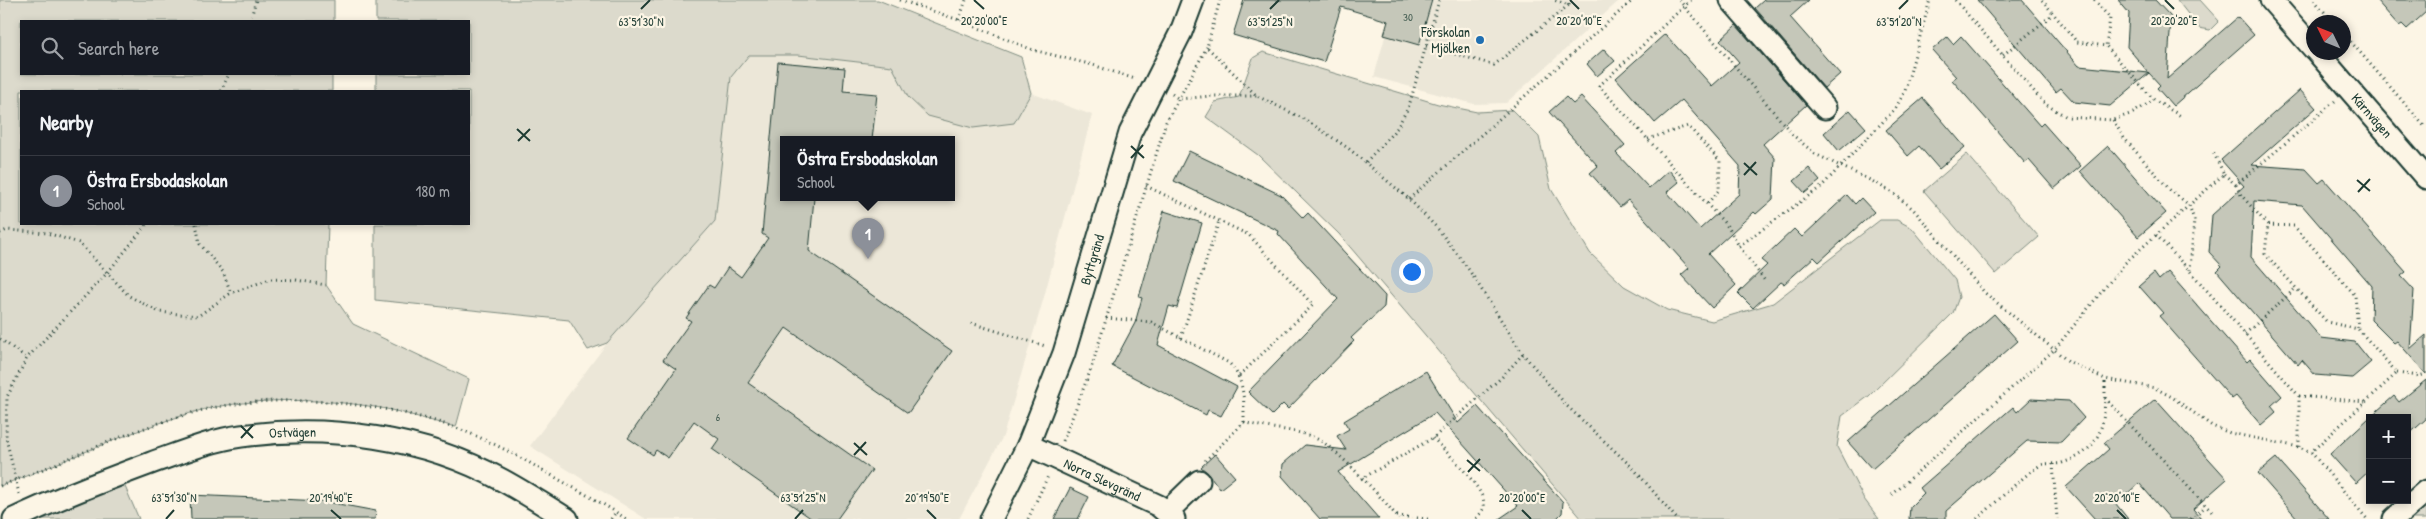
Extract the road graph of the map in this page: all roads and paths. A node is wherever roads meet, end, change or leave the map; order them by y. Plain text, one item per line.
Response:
1 (256, 0) edge
2 (900, 0) edge
3 (966, 0) edge
4 (1193, 0) edge
5 (1220, 0) edge
6 (1439, 0) edge
7 (1554, 0) edge
8 (1570, 0) edge
9 (1633, 0) edge
10 (1679, 0) edge
11 (1691, 0) edge
12 (1731, 0) edge
13 (1930, 0) edge
14 (1955, 0) edge
15 (2042, 0) edge
16 (2094, 0) edge
17 (2271, 0) edge
18 (2314, 0) edge
19 (1569, 5) junction
20 (1684, 6) junction
21 (2053, 14) junction
22 (2327, 15) edge
23 (250, 20) edge
24 (959, 20) junction
25 (2306, 40) edge
26 (2351, 42) edge
27 (1426, 46) junction
28 (2106, 46) junction
29 (1207, 47) junction
30 (2003, 55) junction
31 (2324, 60) edge
32 (229, 75) edge
33 (1156, 84) junction
34 (2349, 89) junction
35 (221, 90) edge
36 (1257, 96) junction
37 (1179, 99) junction
38 (2154, 100) junction
39 (1825, 108) dead end
40 (2181, 116) dead end
41 (2113, 120) junction
42 (2426, 128) edge
43 (1648, 139) junction
44 (2213, 152) dead end
45 (1366, 162) junction
46 (1840, 166) junction
47 (2224, 174) junction
48 (2426, 178) edge
49 (2236, 185) junction
50 (1146, 186) junction
51 (1409, 199) junction
52 (1707, 204) junction
53 (2190, 205) junction
54 (1220, 221) junction
55 (146, 225) edge
56 (196, 225) edge
57 (2268, 225) junction
58 (0, 233) edge
59 (2156, 235) junction
60 (1739, 246) junction
61 (2190, 271) junction
62 (108, 272) junction
63 (1765, 281) dead end
64 (326, 285) dead end
65 (2296, 288) junction
66 (231, 293) junction
67 (1106, 318) junction
68 (971, 323) dead end
69 (2358, 329) junction
70 (2245, 334) junction
71 (1180, 338) junction
72 (0, 339) edge
73 (1050, 348) dead end
74 (2054, 350) junction
75 (1523, 354) junction
76 (27, 358) junction
77 (2397, 373) junction
78 (2426, 374) edge
79 (1240, 376) junction
80 (2106, 379) junction
81 (2299, 396) junction
82 (2105, 398) junction
83 (2366, 402) junction
84 (1244, 422) junction
85 (1433, 438) junction
86 (1028, 445) junction
87 (2299, 447) junction
88 (2311, 452) junction
89 (1056, 459) junction
90 (2053, 464) junction
91 (1199, 474) joint
92 (1361, 479) junction
93 (0, 486) edge
94 (2426, 491) edge
95 (1892, 495) dead end
96 (2206, 506) junction
97 (616, 512) dead end
98 (2212, 512) dead end
99 (1170, 515) edge
100 (1398, 518) edge
101 (14, 519) edge
102 (567, 519) edge
103 (611, 519) edge
104 (991, 519) edge
105 (1028, 519) edge
106 (1428, 519) edge
107 (1475, 519) edge
108 (1677, 519) edge
109 (1977, 519) edge
110 (2057, 519) edge
111 (2191, 519) edge
112 (2367, 519) edge
113 (2394, 519) edge

1 - 23 path
2 - 24 path
3 - 24 path
4 - 33 street, Byttgränd
5 - 29 path
6 - 27 path
7 - 19 path
8 - 19 path
9 - 51 path
10 - 20 path
11 - 20 path
12 - 39 street
13 - 46 path
14 - 30 path
15 - 21 path
16 - 28 path
17 - 25 street
18 - 22 path
19 - 27 path
20 - 43 path
20 - 46 path
21 - 28 path
21 - 30 path
24 - 33 path
26 - 42 path
27 - 45 path
28 - 38 path
29 - 36 path
29 - 37 path
30 - 41 path
31 - 34 street, Kärnvägen
32 - 35 path
33 - 37 path
33 - 86 street, Byttgränd
34 - 48 street, Kärnvägen
34 - 49 path
36 - 37 path
36 - 45 path
37 - 50 path
38 - 40 path
38 - 41 path
41 - 53 path
43 - 52 path
43 - 52 path
44 - 47 path
45 - 51 path
46 - 60 path
46 - 74 path
47 - 49 path
47 - 53 path
49 - 57 path
50 - 54 path
50 - 67 path
51 - 75 path
52 - 60 path
53 - 59 path
53 - 61 path
54 - 71 path
54 - 79 path
55 - 62 path
56 - 66 path
57 - 65 path
57 - 69 path
58 - 62 path
59 - 61 path
59 - 74 path
60 - 63 path
61 - 70 path
62 - 66 path
62 - 76 path
64 - 66 path
65 - 69 path
65 - 70 path
67 - 71 path
67 - 89 path
68 - 73 path
69 - 77 path
70 - 81 path
71 - 79 path
72 - 76 path
74 - 80 path
74 - 95 path
75 - 85 path
75 - 108 path
76 - 93 path
77 - 78 path
77 - 83 path
79 - 84 path
80 - 82 path
80 - 87 path
81 - 83 path
81 - 87 path
82 - 90 path
82 - 96 path
83 - 88 path
84 - 91 path
84 - 92 path
85 - 92 path
85 - 107 path
86 - 89 street, Norra Slevgränd
86 - 104 street, Byttgränd
87 - 88 path
88 - 112 path
89 - 99 street, Norra Slevgränd
89 - 105 path
90 - 109 path
90 - 110 path
91 - 99 street
92 - 100 path
94 - 113 street
96 - 98 path
96 - 111 path
97 - 103 path
100 - 106 path
101 - 102 street, Ostvägen

